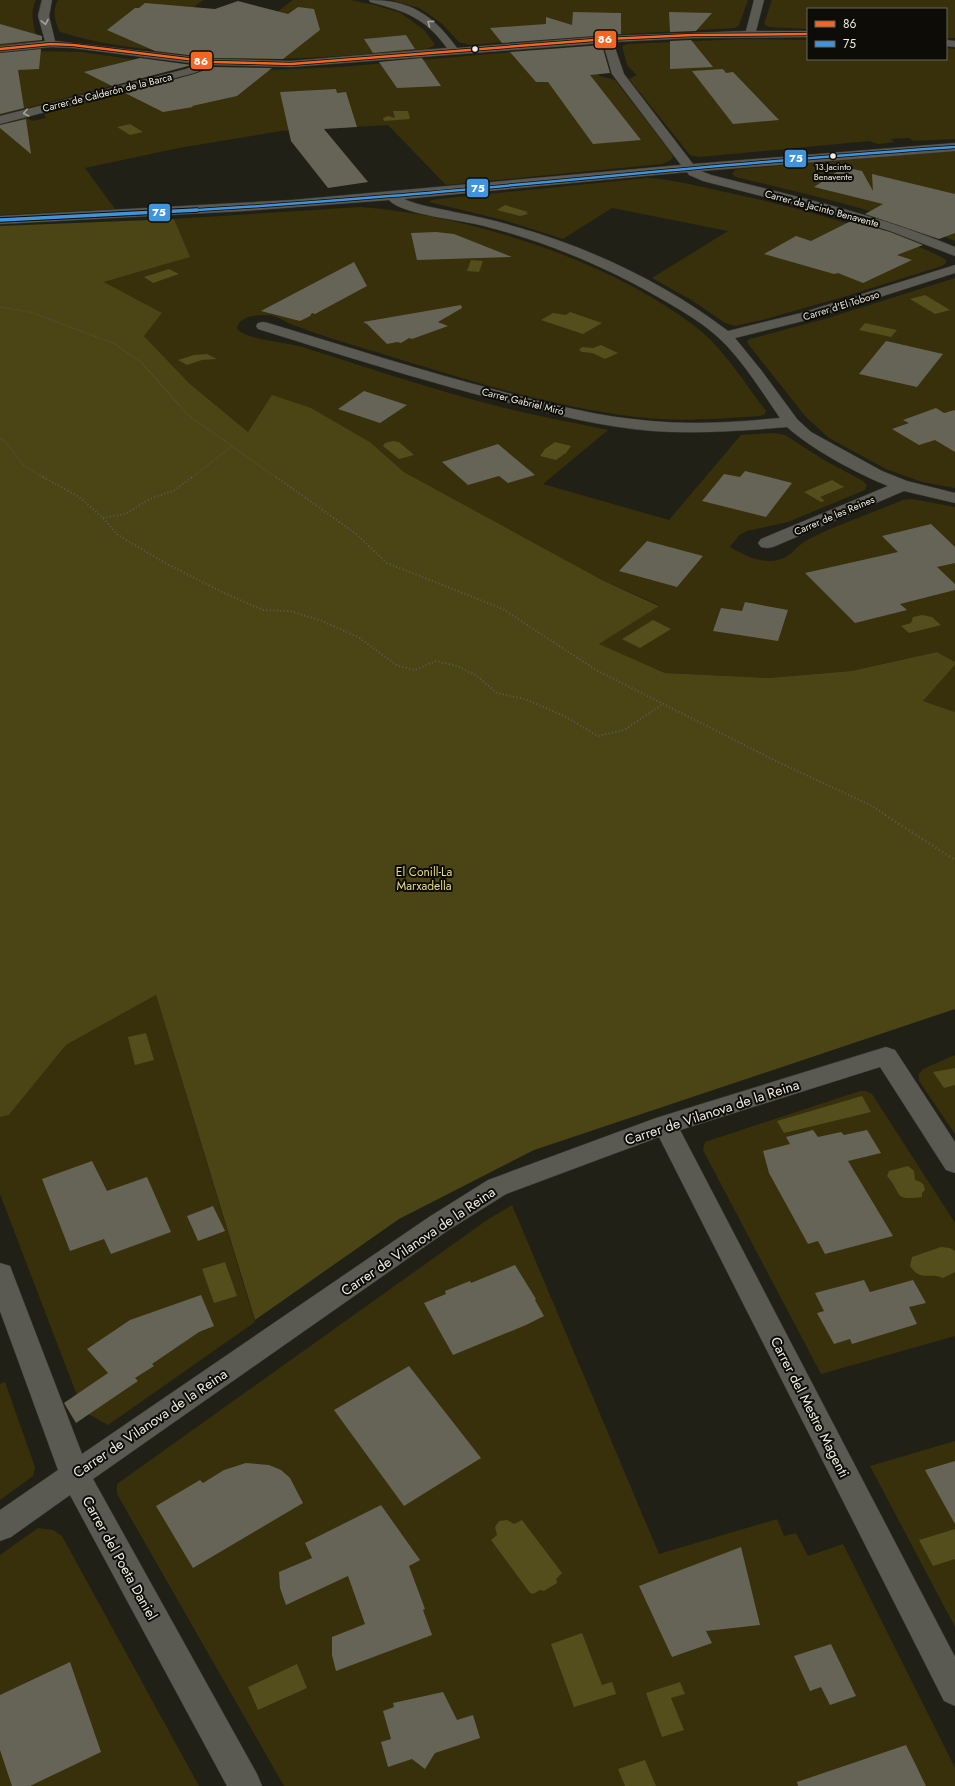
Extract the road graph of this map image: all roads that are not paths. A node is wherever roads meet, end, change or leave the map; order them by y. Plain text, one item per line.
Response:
1 (47, 0) edge
2 (374, 0) edge
3 (759, 0) edge
4 (752, 34) junction
5 (807, 34) edge
6 (607, 39) junction
7 (51, 44) junction
8 (0, 49) edge
9 (455, 52) junction
10 (212, 62) junction
11 (0, 120) edge
12 (955, 147) edge
13 (690, 167) junction
14 (392, 196) junction
15 (0, 220) edge
16 (955, 252) edge
17 (955, 269) edge
18 (263, 326) dead end
19 (725, 336) junction
20 (791, 422) junction
21 (901, 485) junction
22 (955, 498) edge
23 (766, 544) dead end
24 (665, 1125) junction
25 (955, 1163) edge
26 (0, 1274) edge
27 (75, 1475) junction
28 (0, 1527) edge
29 (955, 1690) edge
30 (245, 1786) edge

1 -> 7 street
9 -> 2 street
3 - 4 street
4 - 5 street
4 - 6 street
6 - 9 street
6 - 13 street, Carrer de Jacinto Benavente
7 - 8 street
7 - 10 street
9 - 10 street
10 -> 11 street, Carrer de Calderón de la Barca
12 - 13 street
13 - 14 street
13 - 16 street, Carrer de Jacinto Benavente
14 - 15 street
14 - 19 street
17 - 19 street, Carrer d'El Toboso
18 - 20 street, Carrer Gabriel Miró
19 - 20 street
20 - 21 street
21 - 22 street
21 - 23 street, Carrer de les Reines
24 - 25 street, Carrer de Vilanova de la Reina
24 - 27 street, Carrer de Vilanova de la Reina
24 - 29 street, Carrer del Mestre Magenti
26 - 27 street, Carrer del Poeta Daniel
27 - 28 street, Carrer de Vilanova de la Reina
27 - 30 street, Carrer del Poeta Daniel

